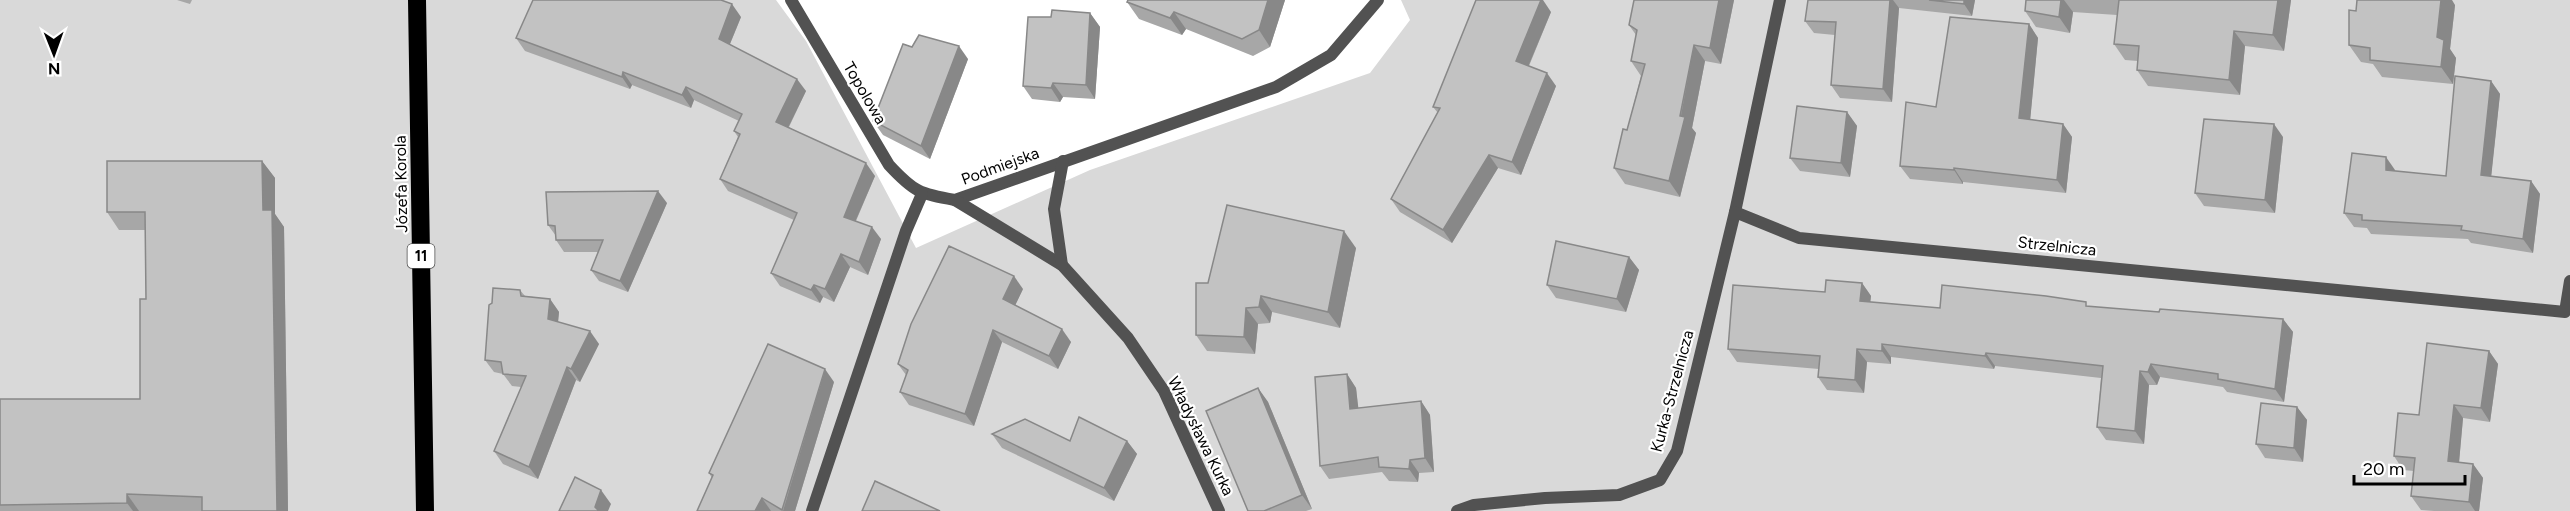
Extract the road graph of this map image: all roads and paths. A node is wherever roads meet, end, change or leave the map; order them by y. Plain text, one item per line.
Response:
1 (417, 0) edge
2 (791, 0) edge
3 (1378, 0) edge
4 (1780, 0) edge
5 (1063, 161) junction
6 (922, 194) junction
7 (955, 200) junction
8 (1735, 212) junction
9 (1062, 265) junction
10 (2570, 281) edge
11 (425, 511) edge
12 (812, 511) edge
13 (1219, 511) edge
14 (1457, 511) edge

1 - 11 highway, Józefa Korola / 11
2 - 6 street, Topolowa
3 - 5 street, Podmiejska
4 - 8 street
5 - 7 street, Podmiejska
5 - 9 street
6 - 7 street, Podmiejska
6 - 12 street
7 - 9 street, Władysława Kurka
8 - 10 street, Strzelnicza
8 - 14 street, Kurka-Strzelnicza
9 - 13 street, Władysława Kurka

